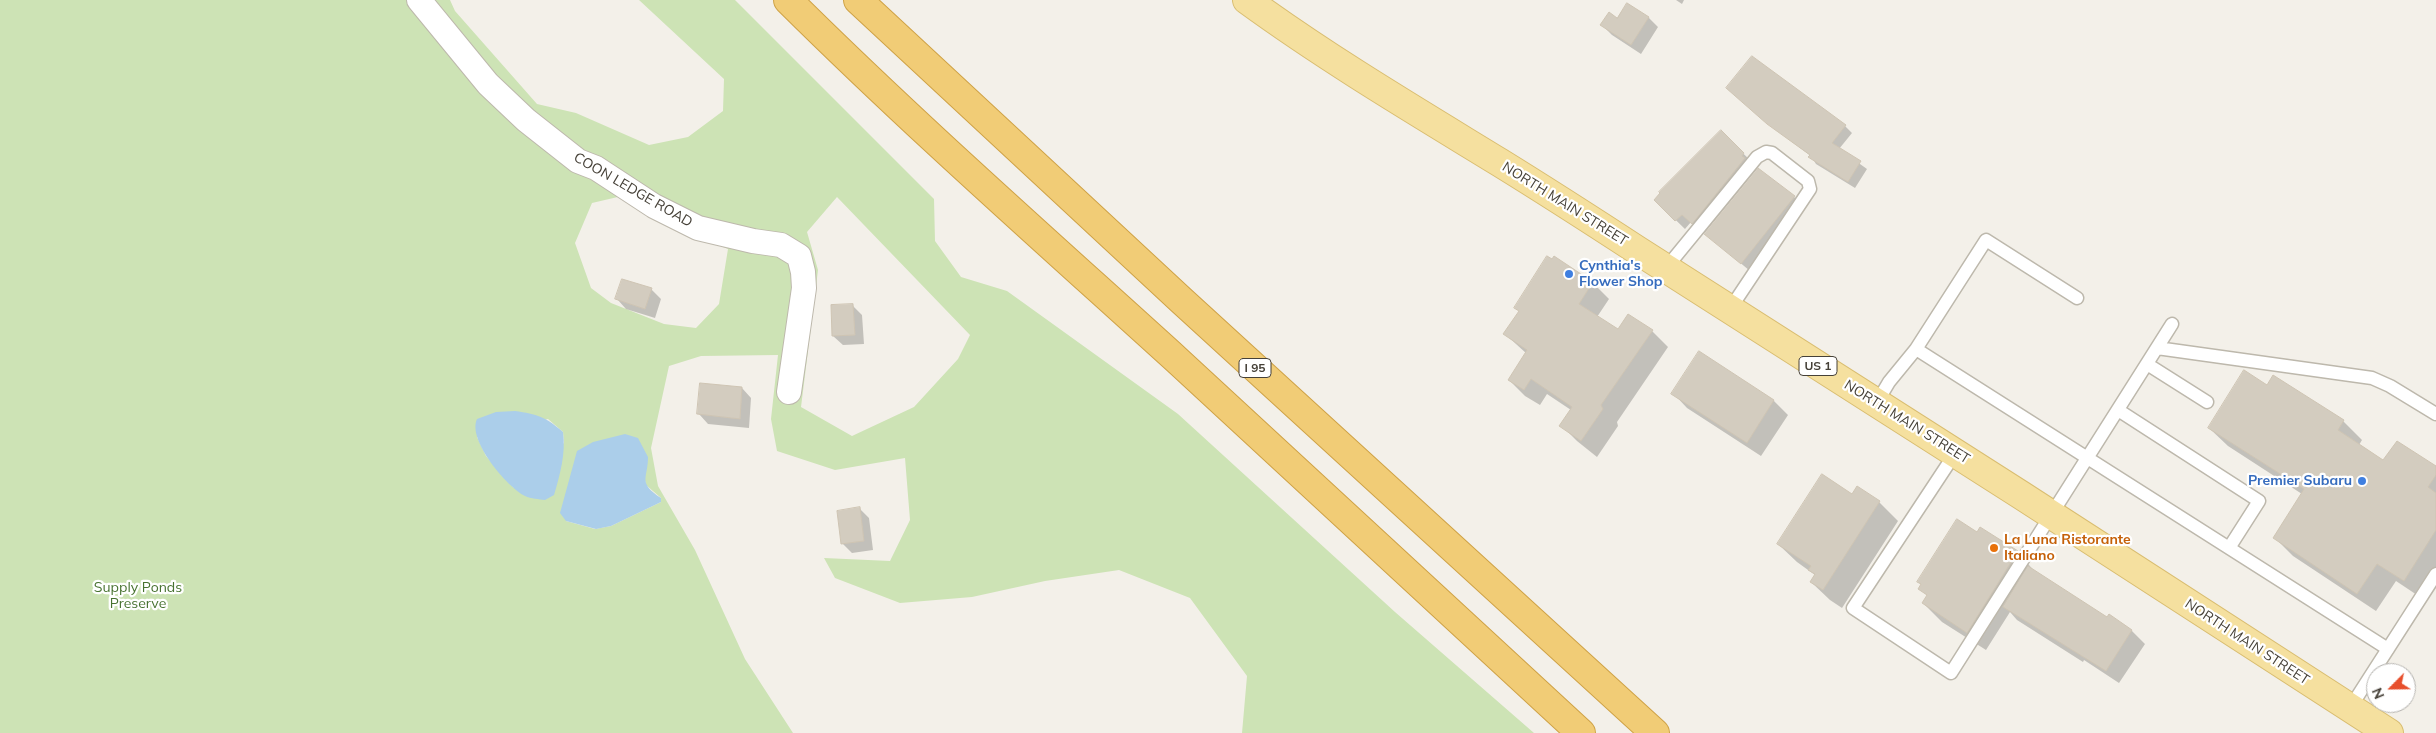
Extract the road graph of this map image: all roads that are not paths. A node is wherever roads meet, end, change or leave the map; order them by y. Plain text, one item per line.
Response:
1 (419, 0) edge
2 (788, 0) edge
3 (858, 0) edge
4 (1247, 0) edge
5 (1666, 268) junction
6 (2077, 298) dead end
7 (1730, 309) junction
8 (2172, 324) dead end
9 (2157, 348) junction
10 (1916, 349) junction
11 (2147, 364) junction
12 (790, 392) dead end
13 (2207, 402) dead end
14 (1876, 404) junction
15 (2118, 410) junction
16 (2436, 414) edge
17 (1956, 452) junction
18 (2088, 458) junction
19 (2053, 514) junction
20 (2229, 548) junction
21 (2436, 574) edge
22 (2388, 649) junction
23 (2350, 708) junction
24 (1581, 733) edge
25 (1655, 733) edge
26 (2389, 733) edge

1 - 12 street, COON LEDGE ROAD
2 - 24 highway
3 - 25 highway, I 95
4 - 5 main road, NORTH MAIN STREET / US 1
5 - 7 main road, NORTH MAIN STREET / US 1
5 - 7 lane
6 - 10 lane
7 - 14 main road, NORTH MAIN STREET / US 1
8 - 9 lane
9 - 11 lane
9 - 16 lane
10 - 14 lane
10 - 18 lane
11 - 13 lane
11 - 15 lane
14 - 17 main road, NORTH MAIN STREET / US 1
15 - 18 lane
15 - 20 lane
17 - 19 main road, NORTH MAIN STREET / US 1
17 - 19 lane
18 - 19 lane
18 - 20 lane
19 - 23 main road, NORTH MAIN STREET / US 1
20 - 22 lane
21 - 22 lane
22 - 23 lane
23 - 26 main road, NORTH MAIN STREET / US 1

